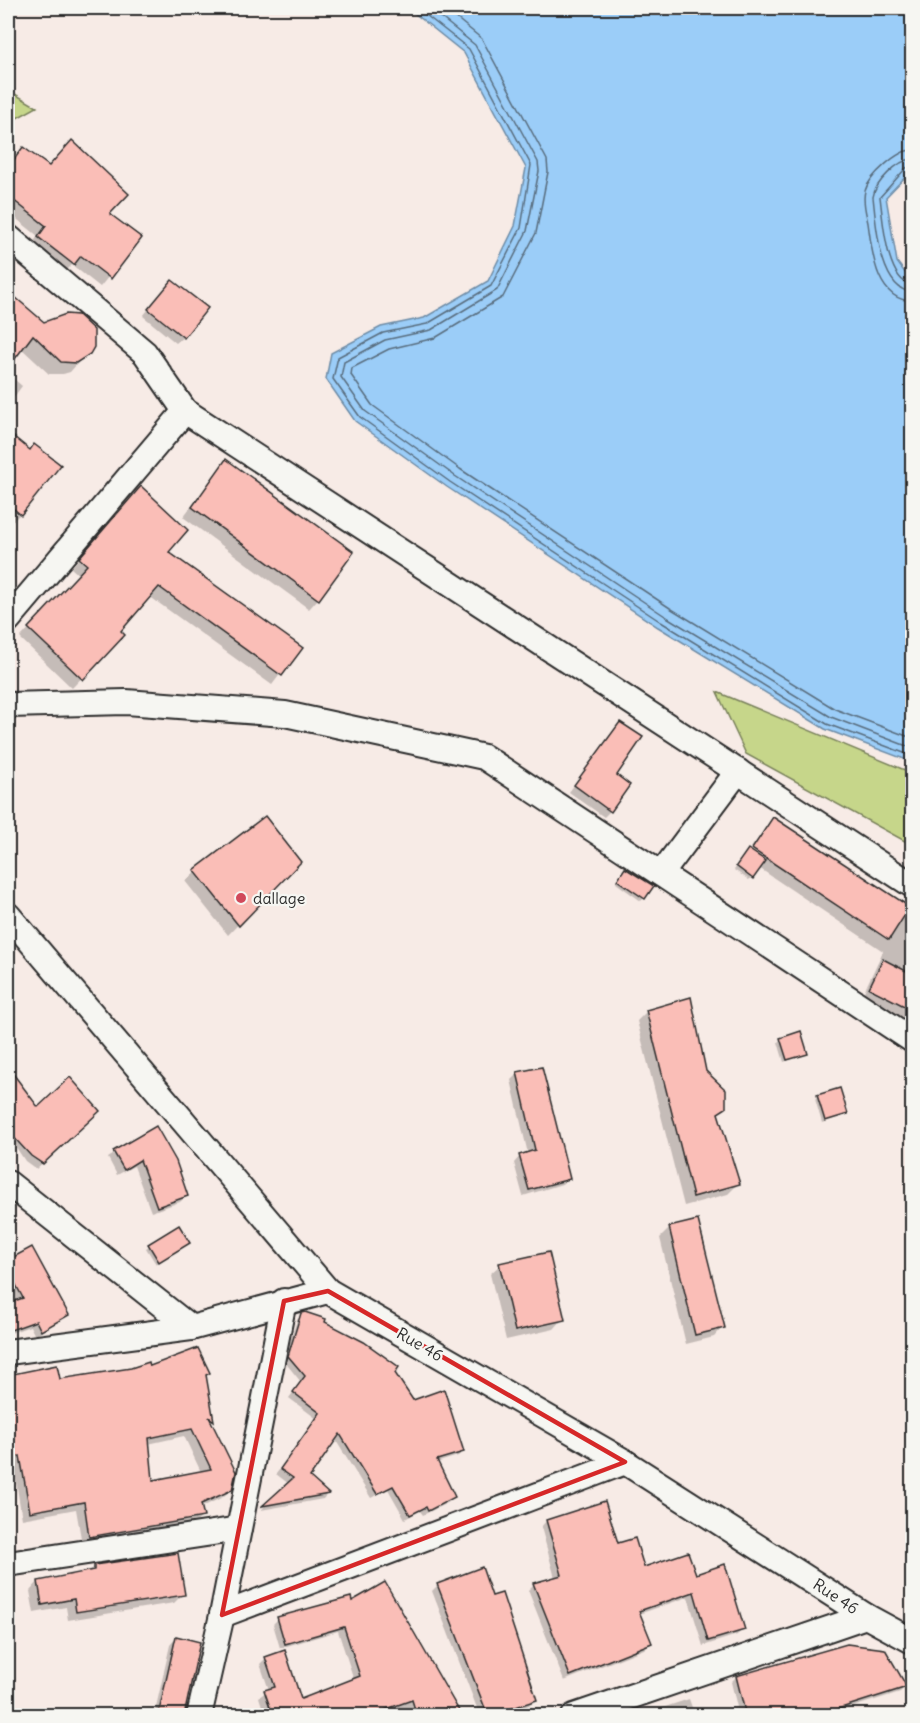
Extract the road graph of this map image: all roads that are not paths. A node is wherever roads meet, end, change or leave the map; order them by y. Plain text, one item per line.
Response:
1 (8, 237) edge
2 (185, 411) junction
3 (8, 620) edge
4 (8, 705) edge
5 (738, 771) junction
6 (661, 874) junction
7 (912, 885) edge
8 (8, 915) edge
9 (912, 1040) edge
10 (8, 1183) edge
11 (328, 1291) junction
12 (284, 1301) junction
13 (191, 1328) junction
14 (8, 1352) edge
15 (626, 1462) junction
16 (239, 1529) junction
17 (8, 1567) edge
18 (222, 1615) junction
19 (866, 1616) junction
20 (912, 1641) edge
21 (199, 1716) edge
22 (574, 1716) edge

1 - 2 street
2 - 3 street
2 - 5 street
4 - 6 street
5 - 6 street
5 - 7 street
6 - 9 street
8 - 11 street, Rue 46
10 - 13 street
11 - 12 street
11 - 15 street, Rue 46
12 - 13 street
12 - 16 street
13 - 14 street
15 - 18 street
15 - 19 street, Rue 46
16 - 17 street
16 - 18 street
18 - 21 street
19 - 20 street, Rue 46
19 - 22 street

